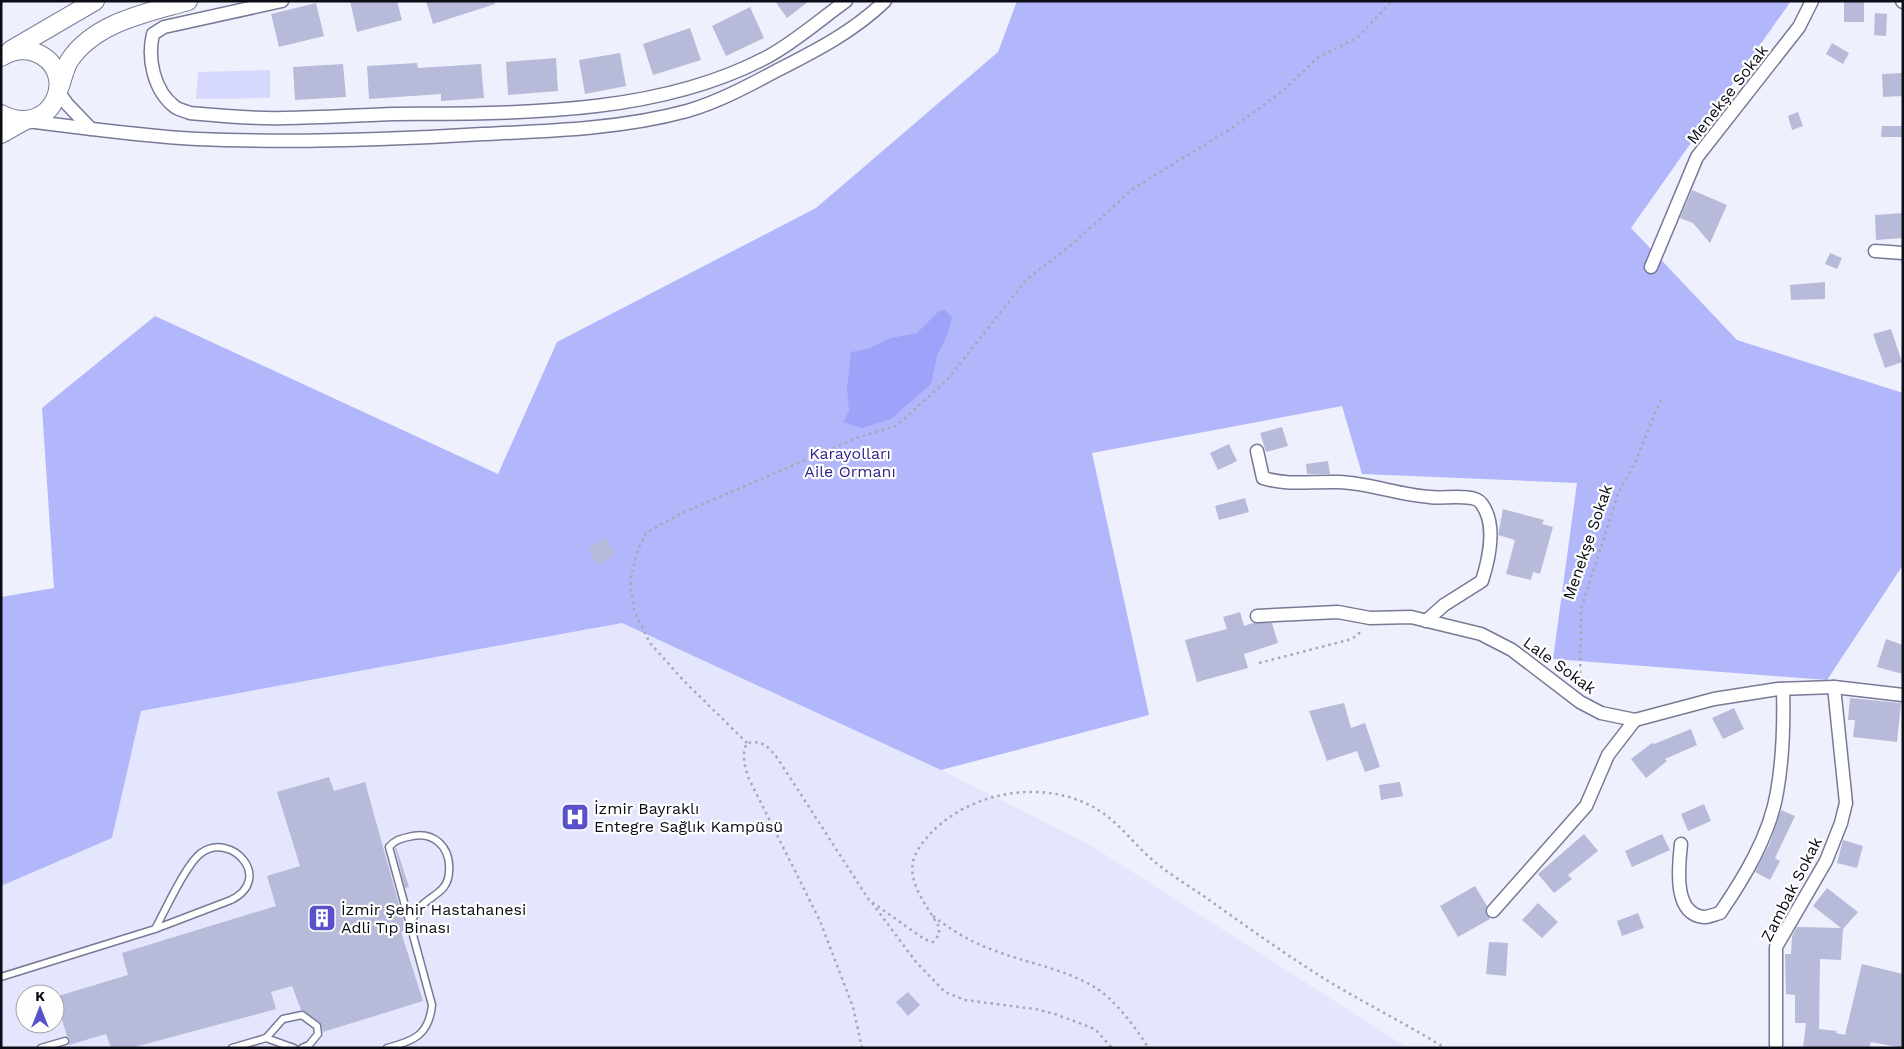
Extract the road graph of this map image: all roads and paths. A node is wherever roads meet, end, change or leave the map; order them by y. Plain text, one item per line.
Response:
1 (95, 1) edge
2 (188, 1) edge
3 (846, 1) edge
4 (885, 1) edge
5 (1392, 1) edge
6 (1812, 1) edge
7 (276, 2) edge
8 (1, 57) edge
9 (58, 91) junction
10 (1, 114) edge
11 (24, 121) junction
12 (91, 129) junction
13 (1, 134) edge
14 (1875, 251) dead end
15 (1903, 253) edge
16 (1651, 266) dead end
17 (1661, 399) dead end
18 (1257, 452) dead end
19 (1257, 616) dead end
20 (1370, 618) junction
21 (1426, 621) junction
22 (1259, 663) dead end
23 (1834, 687) junction
24 (1784, 689) junction
25 (1903, 695) edge
26 (1580, 702) junction
27 (1635, 720) junction
28 (747, 743) junction
29 (1681, 844) dead end
30 (869, 900) junction
31 (1493, 911) dead end
32 (932, 915) junction
33 (411, 925) junction
34 (156, 929) junction
35 (1, 977) edge
36 (266, 1038) junction
37 (64, 1041) dead end
38 (41, 1048) edge
39 (232, 1048) edge
40 (294, 1048) edge
41 (302, 1048) edge
42 (387, 1048) edge
43 (862, 1048) edge
44 (1112, 1048) edge
45 (1148, 1048) edge
46 (1444, 1048) edge
47 (1776, 1048) edge

1 - 8 main road
2 - 9 main road
3 - 7 street
4 - 12 street
5 - 28 path
6 - 16 street, Menekşe Sokak
8 - 9 main road
9 - 11 main road
9 - 12 street
10 - 11 main road
11 - 12 street
11 - 13 main road
14 - 15 street
17 - 26 path, Menekşe Sokak
18 - 21 street
19 - 20 street, Lale Sokak
20 - 21 street, Lale Sokak
20 - 22 path
21 - 26 street, Lale Sokak
23 - 24 street, Lale Sokak
23 - 25 street, Lale Sokak
23 - 47 street, Zambak Sokak
24 - 27 street, Lale Sokak
24 - 29 street
26 - 27 street, Lale Sokak
27 - 31 street
28 - 30 path
28 - 43 path
30 - 32 path
30 - 44 path
32 - 45 path
32 - 46 path
33 - 33 lane
33 - 42 lane
34 - 34 lane
34 - 35 lane
36 - 39 lane
36 - 40 lane
36 - 41 lane
37 - 38 lane

